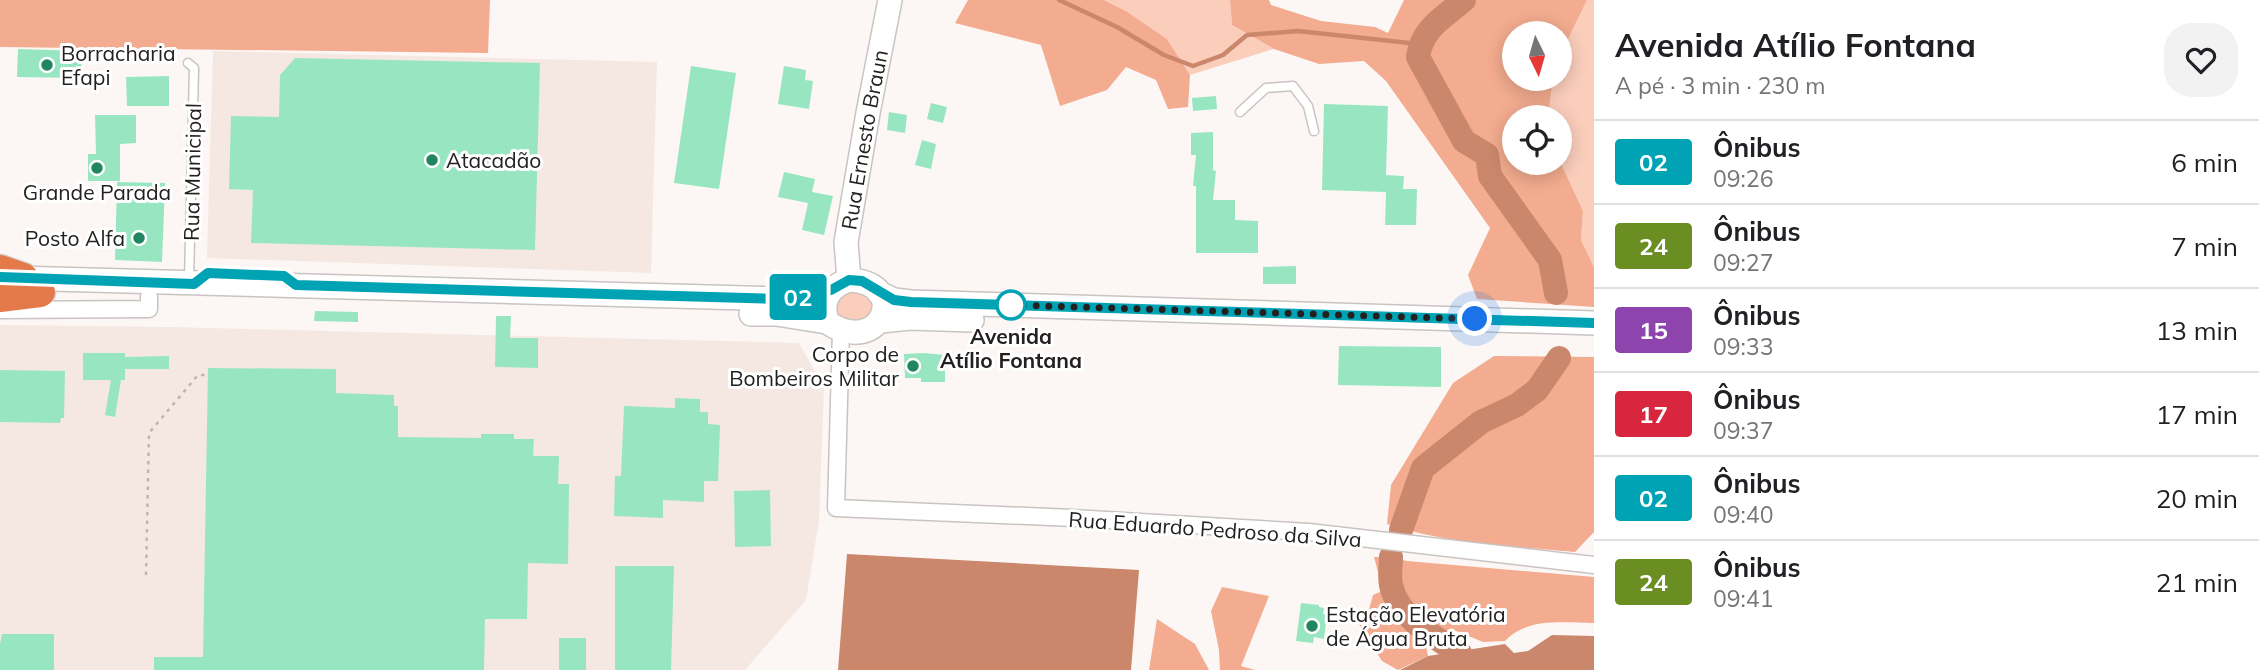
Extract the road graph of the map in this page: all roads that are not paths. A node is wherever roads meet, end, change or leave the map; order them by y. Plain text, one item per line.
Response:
1 (890, 0) edge
2 (188, 63) dead end
3 (1240, 112) dead end
4 (1314, 131) dead end
5 (197, 280) junction
6 (13, 282) edge
7 (840, 285) junction
8 (879, 293) junction
9 (0, 297) edge
10 (149, 303) junction
11 (0, 310) edge
12 (881, 321) junction
13 (1594, 323) edge
14 (834, 326) junction
15 (1594, 338) edge
16 (1594, 565) edge

1 - 7 main road, Rua Ernesto Braun
2 - 5 lane, Rua Municipal
3 - 4 lane
5 - 6 main road
5 - 7 main road
6 - 9 highway
6 - 10 main road
7 - 8 main road
7 - 14 main road
8 - 12 main road
8 - 13 main road
10 - 11 street
10 - 14 main road
12 - 14 main road
12 - 15 main road
14 - 16 street, Rua Eduardo Pedroso da Silva

